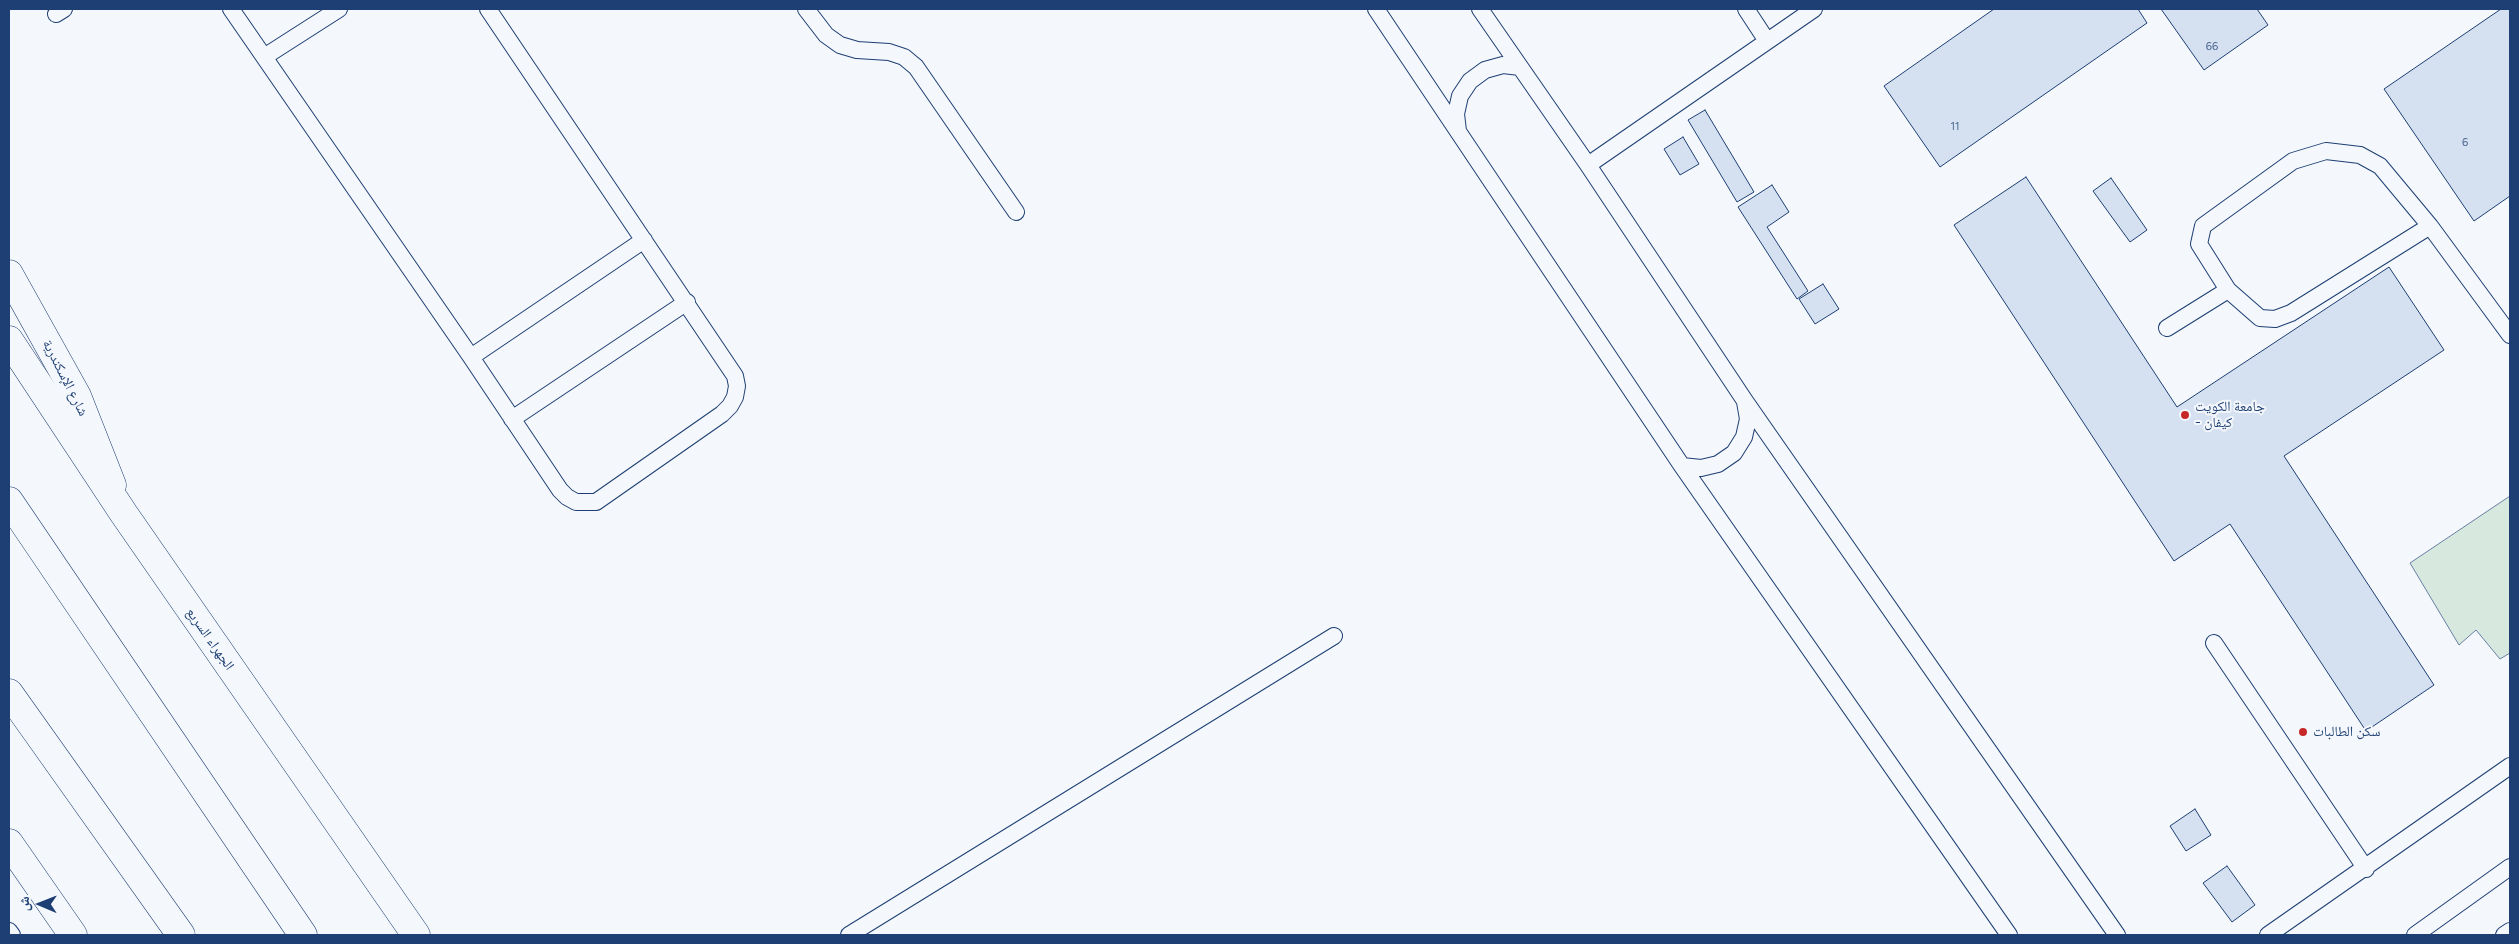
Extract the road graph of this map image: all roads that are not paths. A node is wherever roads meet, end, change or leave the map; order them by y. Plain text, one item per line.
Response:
1 (231, 9) edge
2 (339, 9) edge
3 (488, 9) edge
4 (806, 9) edge
5 (1376, 9) edge
6 (1480, 9) edge
7 (1746, 9) edge
8 (1814, 9) edge
9 (1767, 41) junction
10 (264, 58) junction
11 (1520, 67) junction
12 (1458, 132) junction
13 (1588, 165) junction
14 (1016, 212) dead end
15 (2430, 226) junction
16 (644, 240) junction
17 (9, 274) edge
18 (2228, 290) junction
19 (687, 302) junction
20 (2168, 328) dead end
21 (2510, 335) edge
22 (9, 340) edge
23 (471, 356) junction
24 (1745, 401) junction
25 (512, 419) junction
26 (1682, 466) junction
27 (9, 501) edge
28 (124, 514) junction
29 (1334, 636) dead end
30 (2214, 644) dead end
31 (9, 693) edge
32 (2510, 766) edge
33 (9, 843) edge
34 (2510, 867) edge
35 (2366, 869) junction
36 (9, 931) edge
37 (2510, 931) edge
38 (12, 935) edge
39 (73, 935) edge
40 (181, 935) edge
41 (303, 935) edge
42 (416, 935) edge
43 (849, 935) edge
44 (2009, 935) edge
45 (2117, 935) edge
46 (2268, 935) edge
47 (2415, 935) edge
48 (2504, 935) edge

1 - 10 lane
2 - 10 lane
3 - 16 lane
4 - 14 lane
5 - 12 lane
6 - 11 lane
7 - 9 lane
8 - 9 lane
9 - 13 lane
10 - 23 lane
11 - 12 lane
11 - 13 lane
12 - 26 lane
13 - 24 lane
15 - 18 lane
15 - 18 lane
15 - 21 lane
16 - 19 lane
16 - 23 lane
17 - 28 main road, شارع الإسكندرية
18 - 20 lane
19 - 25 lane
19 - 25 lane
22 - 28 main road, الجهراء السريع
23 - 25 lane
24 - 26 lane
24 - 45 lane
26 - 44 lane
27 - 41 main road
28 - 42 main road, الجهراء السريع
29 - 43 lane
30 - 35 lane
31 - 40 main road
32 - 35 lane
33 - 39 main road
34 - 47 lane
35 - 46 lane
36 - 38 lane
37 - 48 lane

